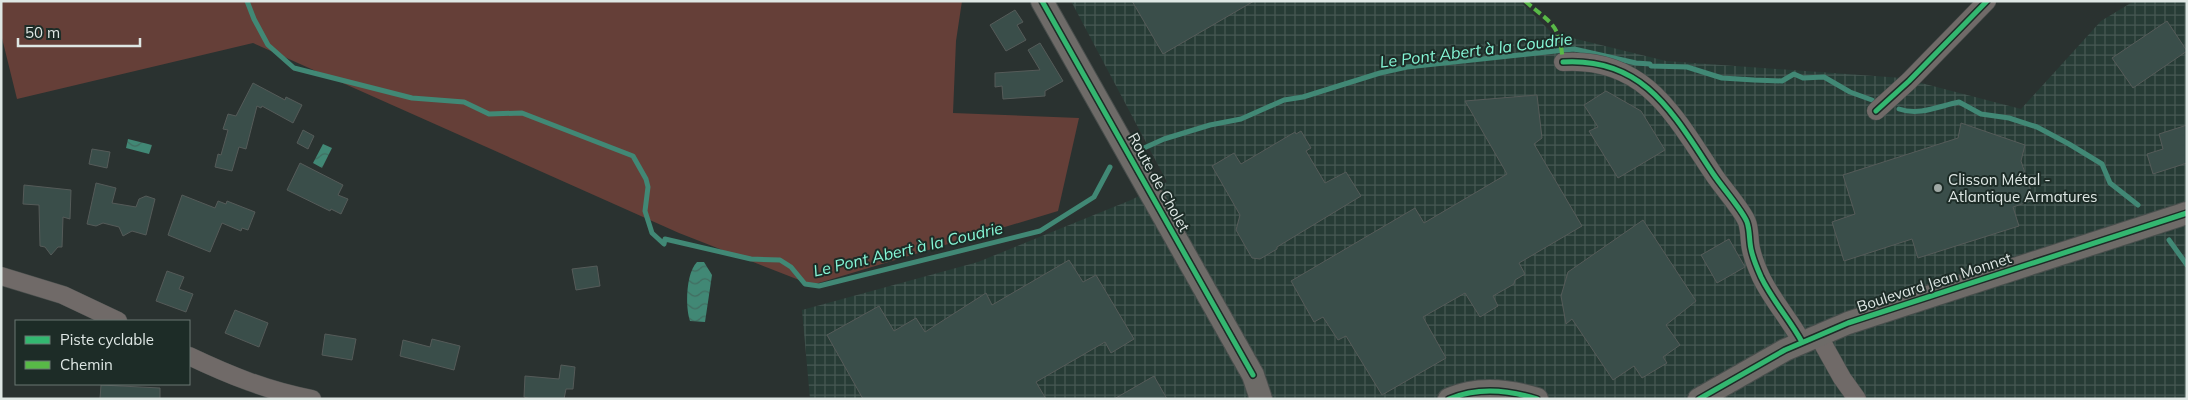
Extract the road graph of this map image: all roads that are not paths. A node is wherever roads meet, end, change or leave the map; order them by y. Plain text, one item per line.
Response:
1 (1042, 1) edge
2 (1987, 1) edge
3 (1563, 62) dead end
4 (1876, 112) dead end
5 (2187, 213) edge
6 (1, 276) edge
7 (116, 320) edge
8 (1810, 338) junction
9 (190, 356) edge
10 (1253, 375) junction
11 (312, 399) edge
12 (1261, 399) edge
13 (1275, 399) edge
14 (1449, 399) edge
15 (1537, 399) edge
16 (1699, 399) edge
17 (1857, 399) edge

1 - 10 main road, Route de Cholet
2 - 4 street
3 - 8 street
5 - 8 main road, Boulevard Jean Monnet
6 - 7 street
8 - 16 main road, Boulevard Jean Monnet
8 - 17 street
9 - 11 street
10 - 12 main road, Route de Cholet
10 - 13 main road, Route de Cholet
14 - 15 main road

